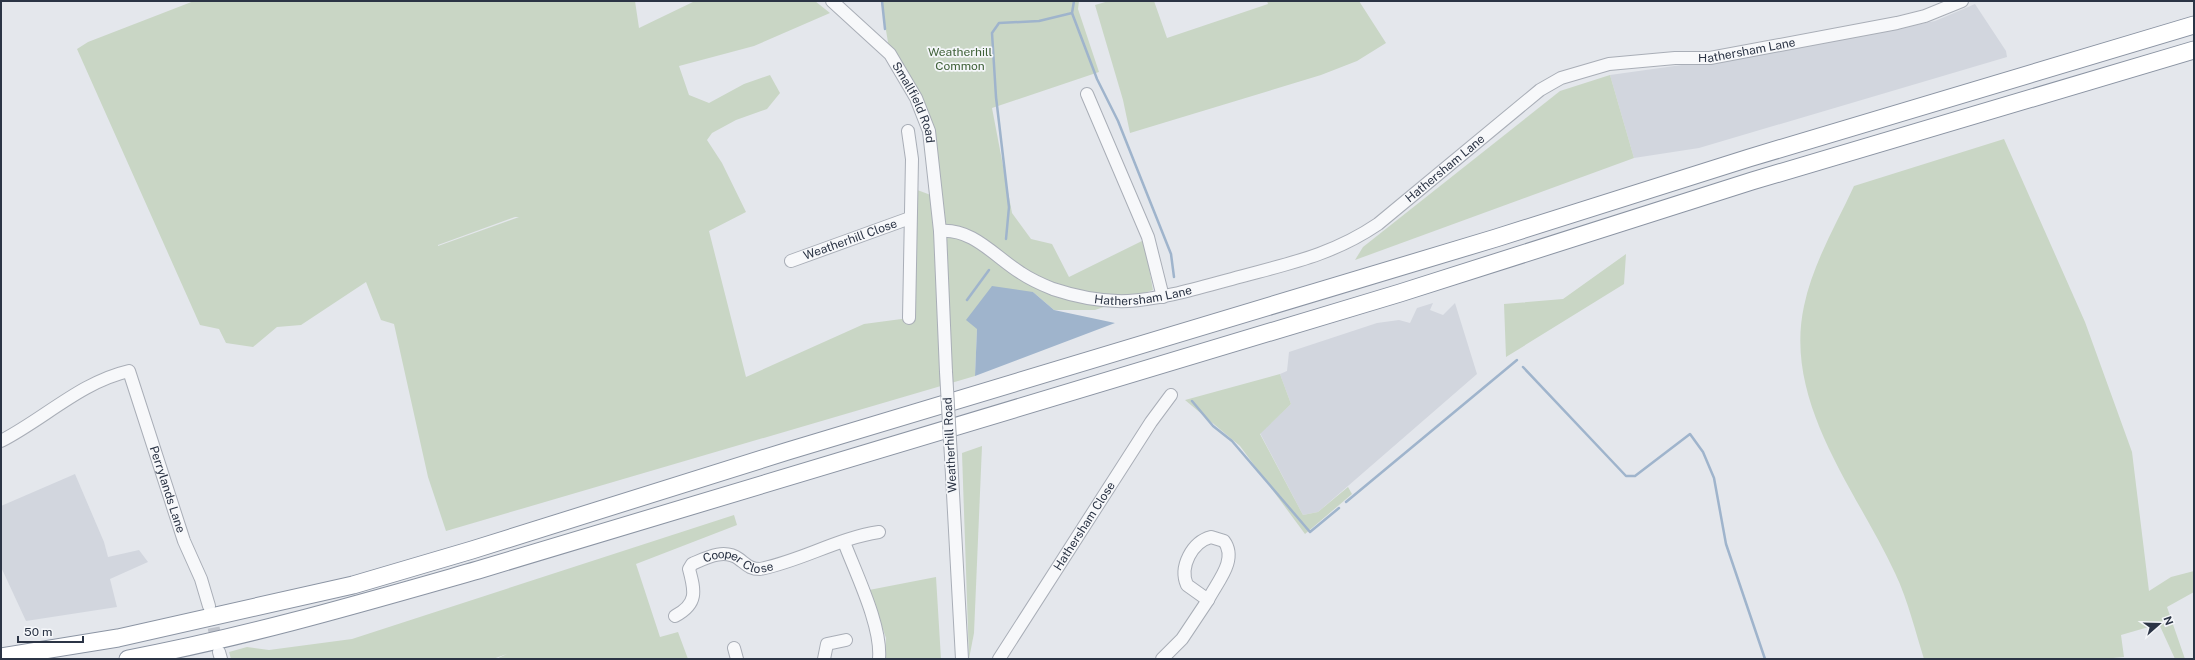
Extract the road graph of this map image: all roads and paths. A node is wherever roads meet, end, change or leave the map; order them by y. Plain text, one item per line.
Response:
1 (832, 1) edge
2 (1962, 1) edge
3 (2194, 24) edge
4 (2194, 50) edge
5 (1087, 94) dead end
6 (908, 131) dead end
7 (933, 156) junction
8 (912, 159) junction
9 (910, 218) junction
10 (940, 231) junction
11 (791, 261) dead end
12 (1163, 297) junction
13 (909, 318) dead end
14 (1171, 395) dead end
15 (1, 441) edge
16 (879, 532) dead end
17 (844, 542) junction
18 (1208, 600) junction
19 (209, 606) tunnel mouth
20 (675, 616) dead end
21 (846, 640) dead end
22 (1, 657) edge
23 (128, 659) edge
24 (824, 659) edge
25 (879, 659) edge
26 (962, 659) edge
27 (999, 659) edge
28 (1162, 659) edge

1 - 7 street, Smallfield Road
2 - 12 street, Hathersham Lane
3 - 22 highway
4 - 23 highway
5 - 12 street
6 - 8 street, Weatherhill Close
7 - 8 street
7 - 10 street, Smallfield Road
8 - 9 street, Weatherhill Close
9 - 11 street, Weatherhill Close
9 - 13 street, Weatherhill Close
10 - 12 street, Hathersham Lane
10 - 26 street, Weatherhill Road, bridge
14 - 27 street, Hathersham Close
15 - 19 street, Perrylands Lane
16 - 17 street, Cooper Close
17 - 20 street, Cooper Close
17 - 25 street
18 - 18 street
18 - 28 street
21 - 24 street

